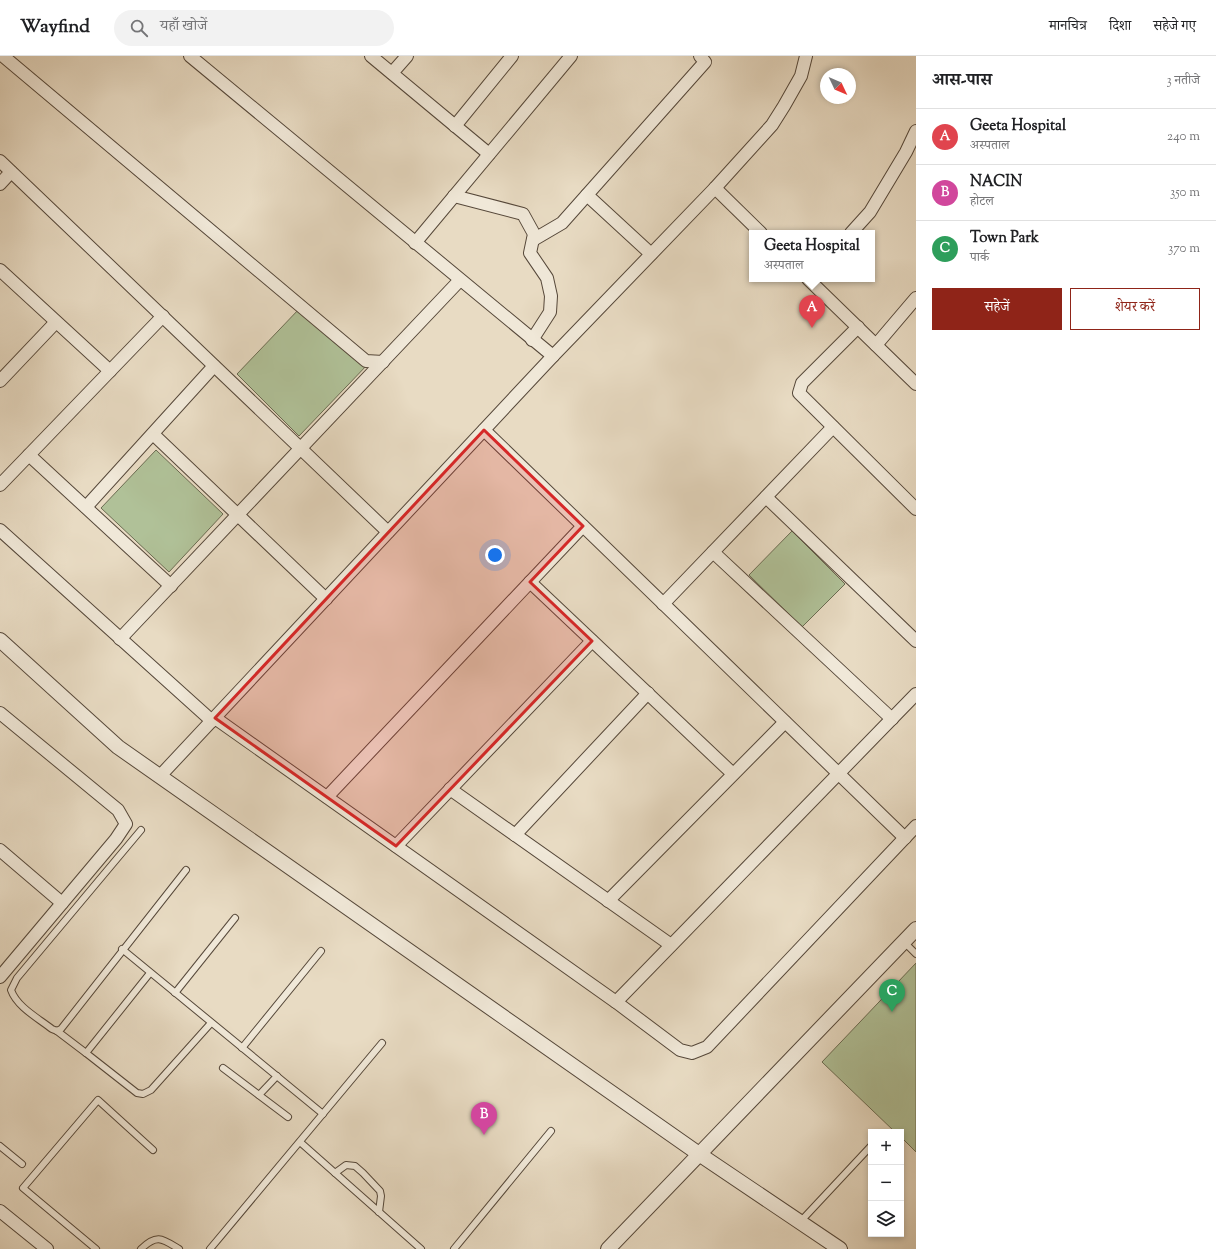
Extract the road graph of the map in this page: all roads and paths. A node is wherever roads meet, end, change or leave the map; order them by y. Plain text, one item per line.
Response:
1 (190, 56) edge
2 (371, 56) edge
3 (407, 56) edge
4 (512, 56) edge
5 (571, 56) edge
6 (700, 56) edge
7 (806, 56) edge
8 (2, 57) edge
9 (392, 73) junction
10 (455, 126) junction
11 (916, 132) edge
12 (488, 154) junction
13 (0, 161) edge
14 (11, 172) junction
15 (0, 184) edge
16 (715, 188) junction
17 (587, 195) junction
18 (454, 196) junction
19 (758, 230) edge
20 (854, 230) edge
21 (533, 240) junction
22 (415, 242) junction
23 (651, 254) junction
24 (0, 270) edge
25 (460, 280) junction
26 (811, 282) edge
27 (916, 298) edge
28 (162, 316) junction
29 (56, 322) junction
30 (858, 327) junction
31 (532, 340) junction
32 (876, 346) junction
33 (553, 356) junction
34 (383, 362) junction
35 (214, 366) junction
36 (110, 371) junction
37 (0, 381) edge
38 (916, 384) edge
39 (833, 427) junction
40 (484, 430) junction
41 (153, 434) junction
42 (301, 448) junction
43 (29, 455) junction
44 (0, 485) edge
45 (766, 497) junction
46 (86, 508) junction
47 (916, 509) edge
48 (238, 515) junction
49 (583, 526) junction
50 (0, 530) edge
51 (388, 532) junction
52 (713, 552) junction
53 (530, 582) junction
54 (171, 586) junction
55 (326, 599) junction
56 (663, 604) junction
57 (120, 639) junction
58 (0, 640) edge
59 (592, 641) junction
60 (916, 641) edge
61 (648, 693) junction
62 (916, 694) edge
63 (0, 713) edge
64 (213, 719) junction
65 (892, 719) junction
66 (785, 722) junction
67 (733, 774) junction
68 (838, 774) junction
69 (160, 776) junction
70 (450, 789) junction
71 (327, 797) junction
72 (916, 826) edge
73 (141, 830) dead end
74 (515, 835) junction
75 (905, 838) junction
76 (396, 846) junction
77 (0, 850) edge
78 (186, 870) dead end
79 (608, 901) junction
80 (62, 902) junction
81 (235, 918) dead end
82 (916, 929) edge
83 (904, 942) junction
84 (671, 945) junction
85 (122, 950) junction
86 (321, 951) dead end
87 (916, 954) edge
88 (150, 972) junction
89 (0, 977) edge
90 (175, 993) junction
91 (616, 1002) junction
92 (211, 1022) junction
93 (57, 1031) junction
94 (382, 1043) dead end
95 (242, 1048) junction
96 (86, 1053) junction
97 (223, 1068) dead end
98 (277, 1076) junction
99 (259, 1095) junction
100 (323, 1114) junction
101 (288, 1117) dead end
102 (551, 1131) dead end
103 (300, 1142) junction
104 (0, 1146) edge
105 (868, 1149) edge
106 (153, 1150) dead end
107 (699, 1154) junction
108 (22, 1164) dead end
109 (335, 1173) junction
110 (0, 1211) edge
111 (379, 1212) junction
112 (800, 1222) junction
113 (47, 1249) edge
114 (96, 1249) edge
115 (141, 1249) edge
116 (179, 1249) edge
117 (210, 1249) edge
118 (421, 1249) edge
119 (454, 1249) edge
120 (608, 1249) edge
121 (840, 1249) edge

1 - 22 street
2 - 9 street
3 - 9 street
4 - 10 street
5 - 12 street
6 - 17 street
7 - 16 street
8 - 34 street
9 - 10 street
10 - 12 street
11 - 20 street
12 - 18 street
13 - 14 street
14 - 15 street
14 - 28 street
16 - 19 street
16 - 23 street
17 - 21 street
17 - 23 street
18 - 21 street
18 - 22 street
21 - 31 street
22 - 25 street
23 - 33 street
24 - 29 street
25 - 31 street
25 - 34 street
26 - 30 street
27 - 32 street
28 - 35 street
28 - 36 street
29 - 36 street
29 - 37 street
30 - 32 street
30 - 39 street
31 - 33 street
32 - 38 street
33 - 40 street
34 - 42 street
35 - 41 street
35 - 42 street
36 - 43 street
39 - 45 street
39 - 47 street
40 - 49 street
40 - 51 street
41 - 46 street
41 - 48 street
42 - 48 street
42 - 51 street
43 - 44 street
43 - 46 street
45 - 52 street
45 - 60 street
46 - 54 street
48 - 54 street
48 - 55 street
49 - 53 street
49 - 56 street
50 - 57 street
51 - 55 street
52 - 56 street
52 - 65 street
53 - 59 street
53 - 71 street
54 - 57 street
55 - 64 street
56 - 66 street
57 - 64 street
58 - 69 street
59 - 61 street
59 - 70 street
61 - 67 street
61 - 74 street
62 - 65 street
63 - 80 street
64 - 69 street
64 - 71 street
65 - 68 street
66 - 67 street
66 - 68 street
67 - 79 street
68 - 75 street
68 - 84 street
69 - 107 street
70 - 74 street
70 - 76 street
71 - 76 street
72 - 75 street
73 - 93 lane
74 - 79 street
75 - 91 street
76 - 91 street
77 - 80 street
78 - 85 lane
79 - 84 street
80 - 89 street
81 - 90 lane
82 - 83 street
83 - 87 lane
83 - 107 street
84 - 91 street
85 - 88 lane
85 - 93 lane
86 - 95 lane
88 - 90 lane
88 - 96 lane
90 - 92 lane
92 - 95 lane
92 - 96 lane
93 - 96 lane
94 - 100 lane
95 - 98 lane
97 - 99 lane
98 - 99 lane
98 - 100 lane
99 - 101 lane
100 - 103 lane
102 - 119 lane
103 - 109 lane
103 - 117 lane
104 - 108 lane
105 - 112 lane
106 - 114 lane
107 - 112 street
107 - 120 street
109 - 111 lane
109 - 111 lane
110 - 113 street
111 - 118 lane
112 - 121 street
115 - 116 lane

